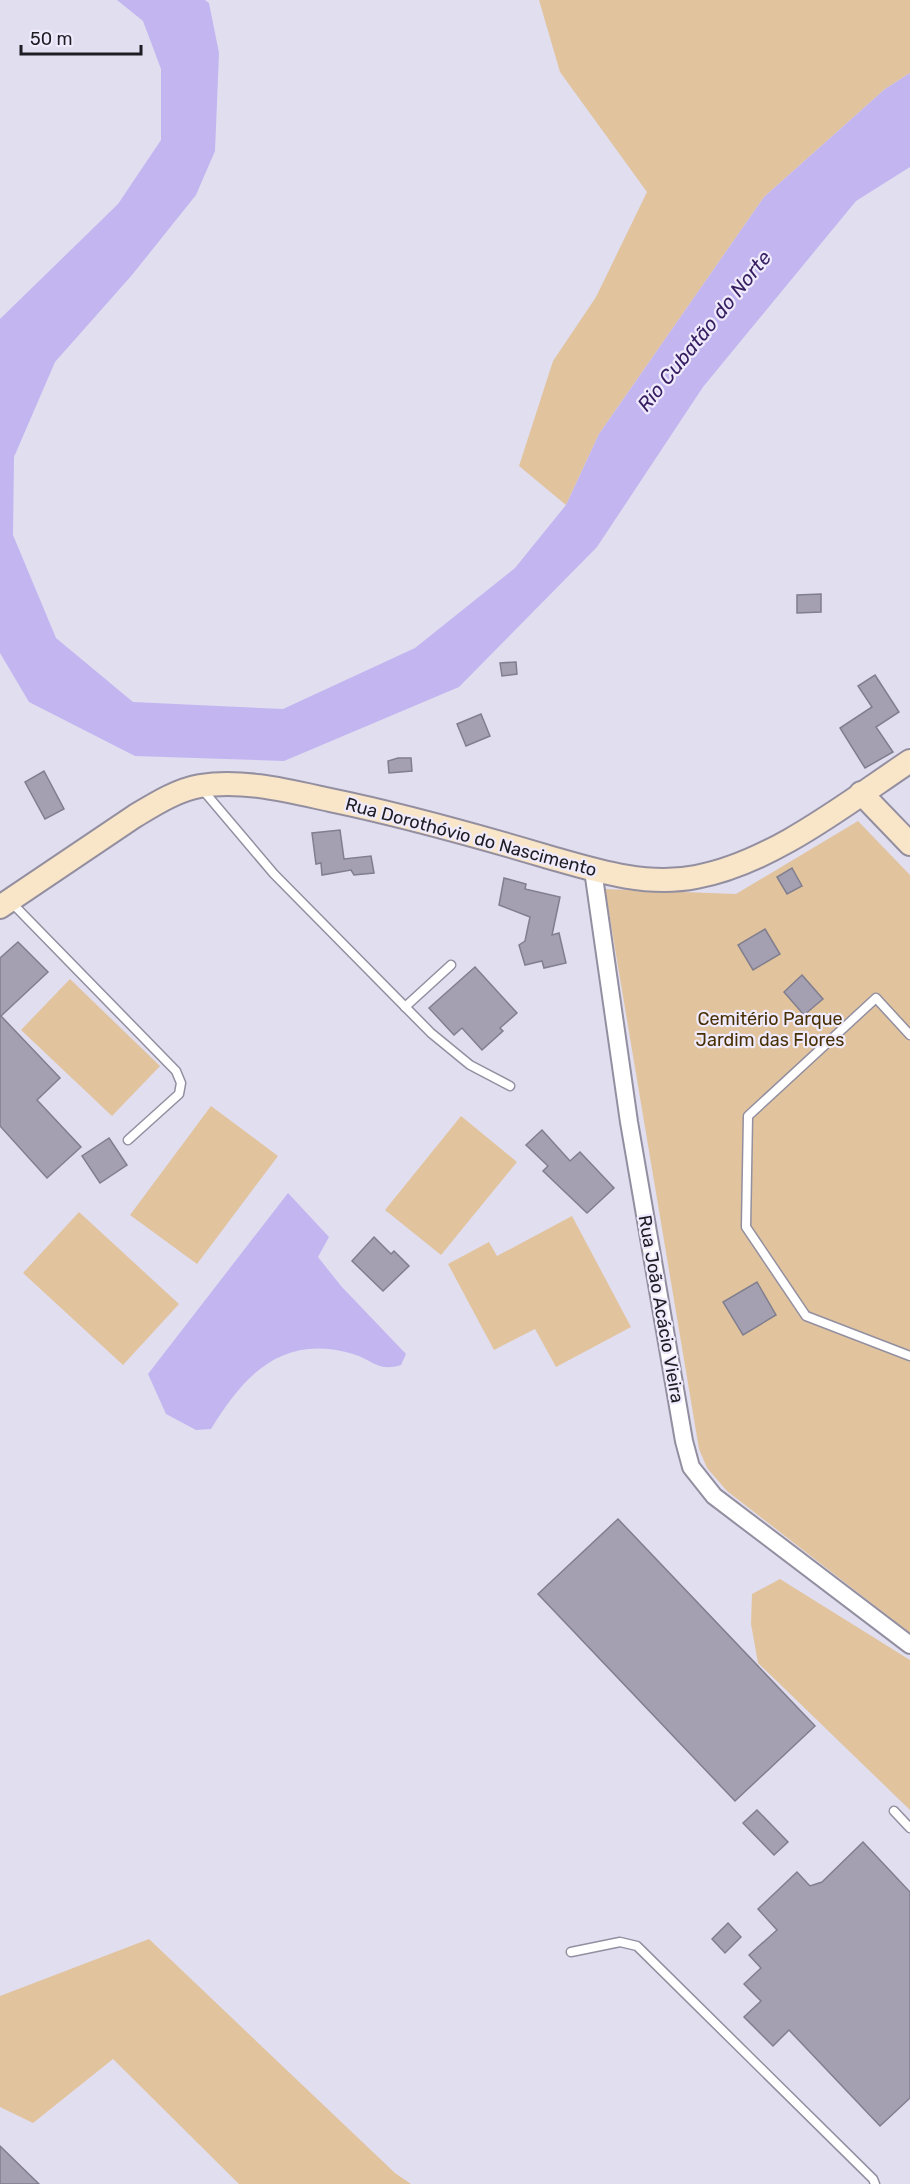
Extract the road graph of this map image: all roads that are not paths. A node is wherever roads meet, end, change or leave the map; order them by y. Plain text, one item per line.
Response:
1 (910, 761) edge
2 (200, 786) junction
3 (861, 793) junction
4 (910, 844) edge
5 (592, 870) junction
6 (5, 904) edge
7 (451, 965) dead end
8 (405, 1007) junction
9 (910, 1035) edge
10 (510, 1086) dead end
11 (128, 1140) dead end
12 (910, 1356) edge
13 (910, 1645) edge
14 (894, 1811) dead end
15 (910, 1828) edge
16 (571, 1952) dead end
17 (875, 2184) edge

1 - 3 street, Rua Dorothóvio do Nascimento
2 - 5 street, Rua Dorothóvio do Nascimento
2 - 6 street, Rua Dorothóvio do Nascimento
2 - 8 lane
3 - 4 street
3 - 5 street, Rua Dorothóvio do Nascimento
5 - 13 street, Rua João Acácio Vieira
6 - 11 lane
7 - 8 lane
8 - 10 lane
9 - 12 lane
14 - 15 lane
16 - 17 lane

